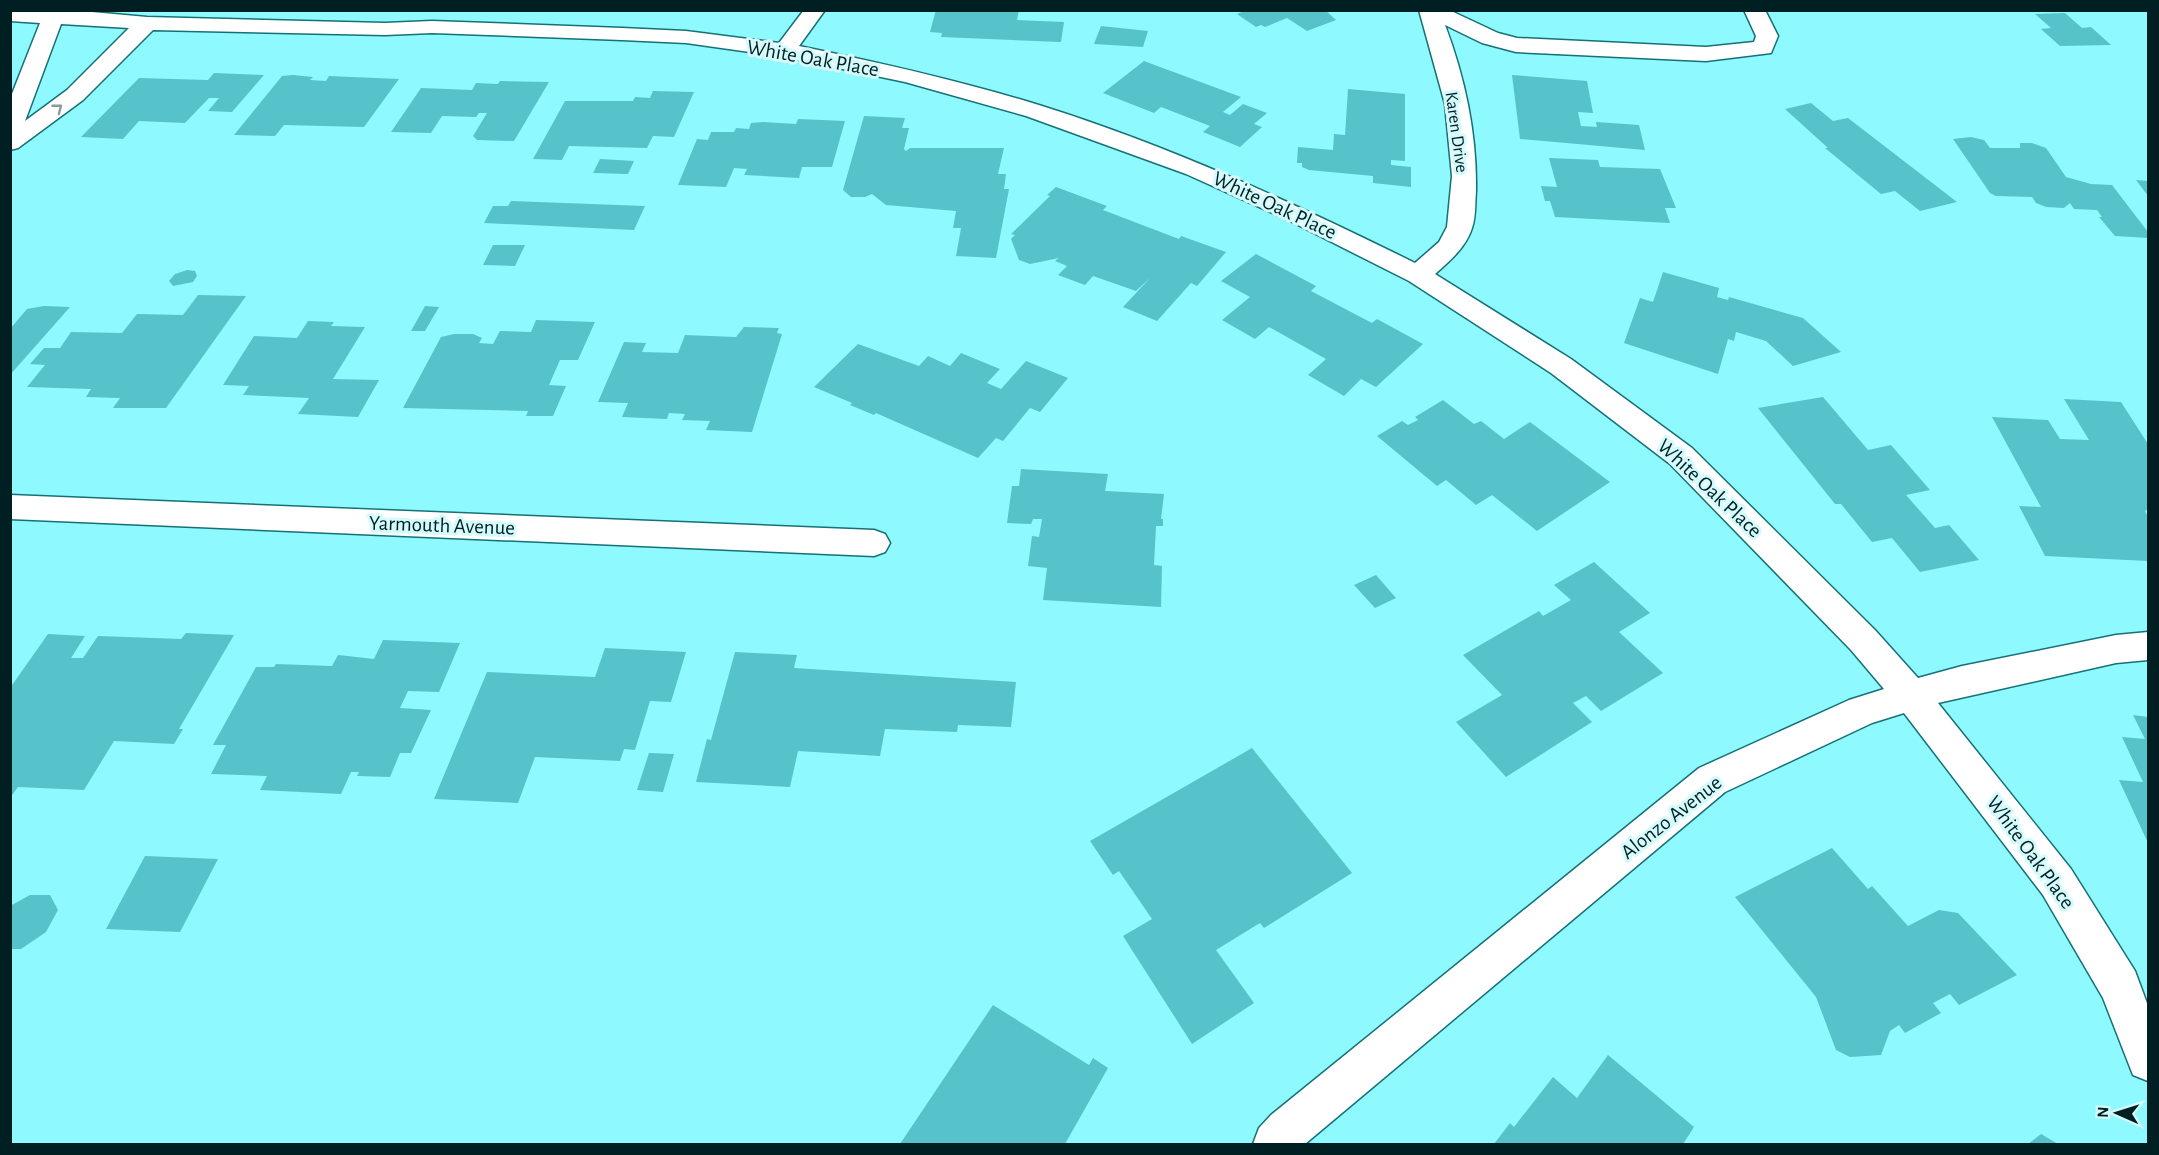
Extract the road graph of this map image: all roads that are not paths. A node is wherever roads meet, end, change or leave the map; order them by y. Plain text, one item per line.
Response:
1 (814, 10) edge
2 (1430, 10) edge
3 (1754, 10) edge
4 (56, 14) edge
5 (10, 15) edge
6 (147, 23) junction
7 (785, 50) junction
8 (10, 130) edge
9 (10, 143) edge
10 (1418, 275) junction
11 (10, 507) edge
12 (874, 543) dead end
13 (2148, 646) edge
14 (1911, 695) junction
15 (2148, 1060) edge
16 (1275, 1144) edge

1 - 7 street
2 - 3 street
2 - 10 street, Karen Drive
4 - 5 street, White Oak Place
4 - 6 street, White Oak Place
4 - 8 street
6 - 7 street, White Oak Place
9 -> 6 street
7 - 10 street, White Oak Place
10 - 14 street, White Oak Place
11 - 12 street, Yarmouth Avenue
13 - 14 street, Alonzo Avenue
14 - 15 street, White Oak Place
14 - 16 street, Alonzo Avenue

